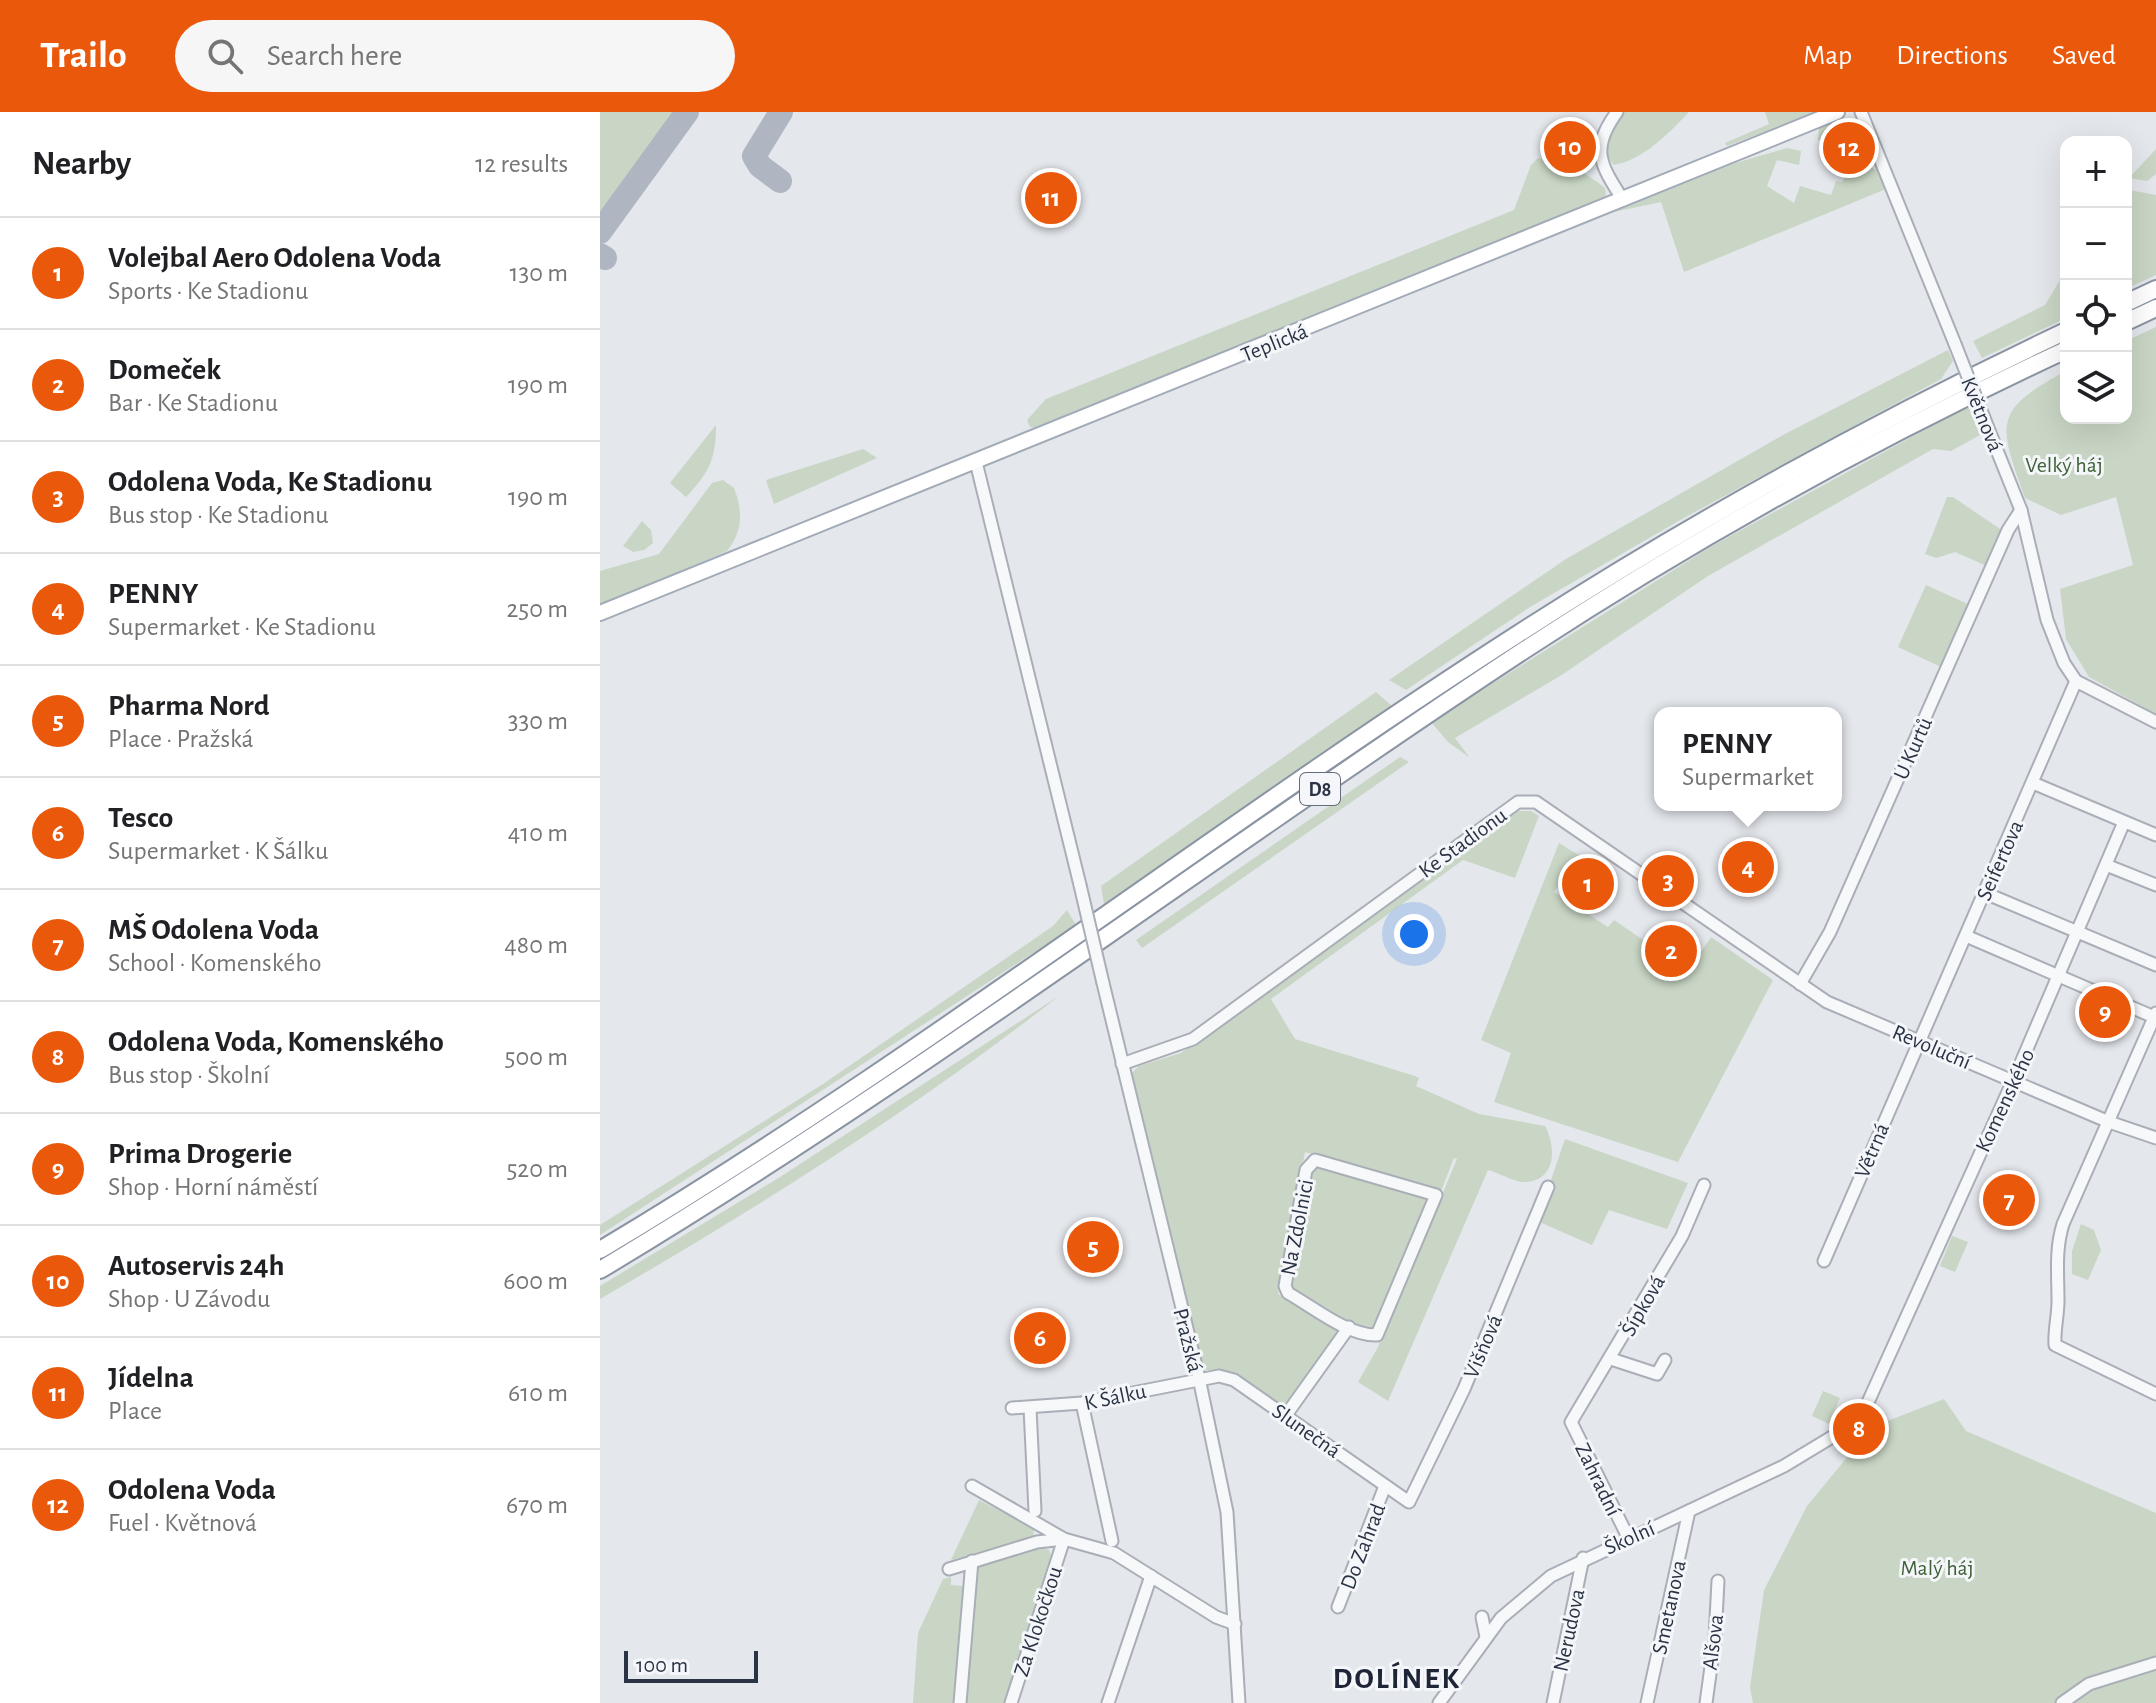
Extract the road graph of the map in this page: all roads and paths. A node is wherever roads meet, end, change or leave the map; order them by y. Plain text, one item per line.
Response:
1 (1617, 112) edge
2 (1837, 112) edge
3 (1861, 112) edge
4 (1623, 200) junction
5 (2156, 289) edge
6 (2132, 300) edge
7 (2156, 308) edge
8 (2132, 319) edge
9 (2060, 334) edge
10 (2062, 352) edge
11 (976, 462) junction
12 (2021, 510) junction
13 (600, 613) edge
14 (2076, 681) junction
15 (2156, 722) edge
16 (2033, 783) junction
17 (2124, 822) junction
18 (2156, 835) edge
19 (2106, 865) junction
20 (2156, 885) edge
21 (1985, 893) junction
22 (2078, 932) junction
23 (1966, 936) junction
24 (2156, 965) edge
25 (2058, 976) junction
26 (1800, 984) junction
27 (2155, 1015) edge
28 (1921, 1039) junction
29 (1122, 1064) junction
30 (2012, 1081) junction
31 (2109, 1122) junction
32 (2156, 1138) edge
33 (1704, 1185) dead end
34 (1548, 1187) dead end
35 (600, 1250) edge
36 (1824, 1261) dead end
37 (600, 1270) edge
38 (1349, 1327) junction
39 (1611, 1359) junction
40 (1665, 1360) dead end
41 (1199, 1378) junction
42 (2156, 1394) edge
43 (1082, 1403) junction
44 (1012, 1408) dead end
45 (1030, 1408) junction
46 (1286, 1415) junction
47 (1860, 1420) joint
48 (1571, 1422) joint
49 (972, 1486) dead end
50 (1385, 1486) junction
51 (1409, 1502) joint
52 (1035, 1511) dead end
53 (1689, 1511) junction
54 (1628, 1537) junction
55 (1064, 1539) junction
56 (1112, 1541) dead end
57 (1583, 1558) junction
58 (972, 1561) junction
59 (949, 1569) dead end
60 (1151, 1576) junction
61 (1718, 1581) dead end
62 (1338, 1607) dead end
63 (1482, 1617) dead end
64 (1235, 1624) junction
65 (1486, 1637) junction
66 (2156, 1663) edge
67 (960, 1703) edge
68 (1011, 1703) edge
69 (1108, 1703) edge
70 (1239, 1703) edge
71 (1439, 1703) edge
72 (1553, 1703) edge
73 (1647, 1703) edge
74 (1706, 1703) edge
75 (2062, 1703) edge

1 - 4 street
2 - 4 main road, Teplická
3 - 12 street, Květnová, bridge
4 - 11 main road, Teplická
5 - 6 highway
7 - 8 highway
9 - 35 highway, D8
10 - 37 highway, D8
11 - 13 main road, Teplická
11 - 29 street, Pražská, bridge
12 - 14 street, Květnová
12 - 26 street, U Kurtů
14 - 15 street
14 - 16 street, Seifertova
16 - 17 street
16 - 21 street, Seifertova
17 - 18 street
17 - 19 street, Komenského
19 - 20 street
19 - 22 street, Komenského
21 - 22 street
21 - 23 street, Seifertova
22 - 24 street
22 - 25 street, Komenského
23 - 25 street
23 - 28 street, Seifertova
25 - 27 street
25 - 30 street, Komenského
26 - 28 street, Revoluční
26 - 29 street, Ke Stadionu
27 - 31 street
28 - 30 street, Revoluční
28 - 36 street, Větrná
29 - 41 street, Pražská
30 - 31 street, Revoluční
30 - 47 street, Komenského
31 - 32 street, Revoluční
31 - 42 street
33 - 39 street, Šípková
34 - 51 street, Višňová
38 - 38 street, Na Zdolnici
38 - 46 street
39 - 40 street
39 - 48 street, Šípková
41 - 43 street, K Šálku
41 - 46 street, Slunečná
41 - 64 street, Pražská
43 - 45 street, K Šálku
43 - 56 street
44 - 45 street, K Šálku
45 - 52 street
46 - 50 street, Slunečná
47 - 53 street, Školní
48 - 54 street, Zahradní
49 - 55 street, Za Klokočkou
50 - 51 street, Slunečná
50 - 62 street, Do Zahrad
53 - 54 street, Školní
53 - 73 street, Smetanova
54 - 57 street, Školní
55 - 58 street, Za Klokočkou
55 - 60 street, Za Klokočkou
55 - 68 street, Za Klokočkou
57 - 65 street, Školní
57 - 72 street, Nerudova
58 - 59 street, Za Klokočkou
58 - 67 street
60 - 64 street, Za Klokočkou
60 - 69 street
61 - 74 street, Alšova
63 - 65 street
64 - 70 street, Pražská
65 - 71 street, Školní
66 - 75 street

